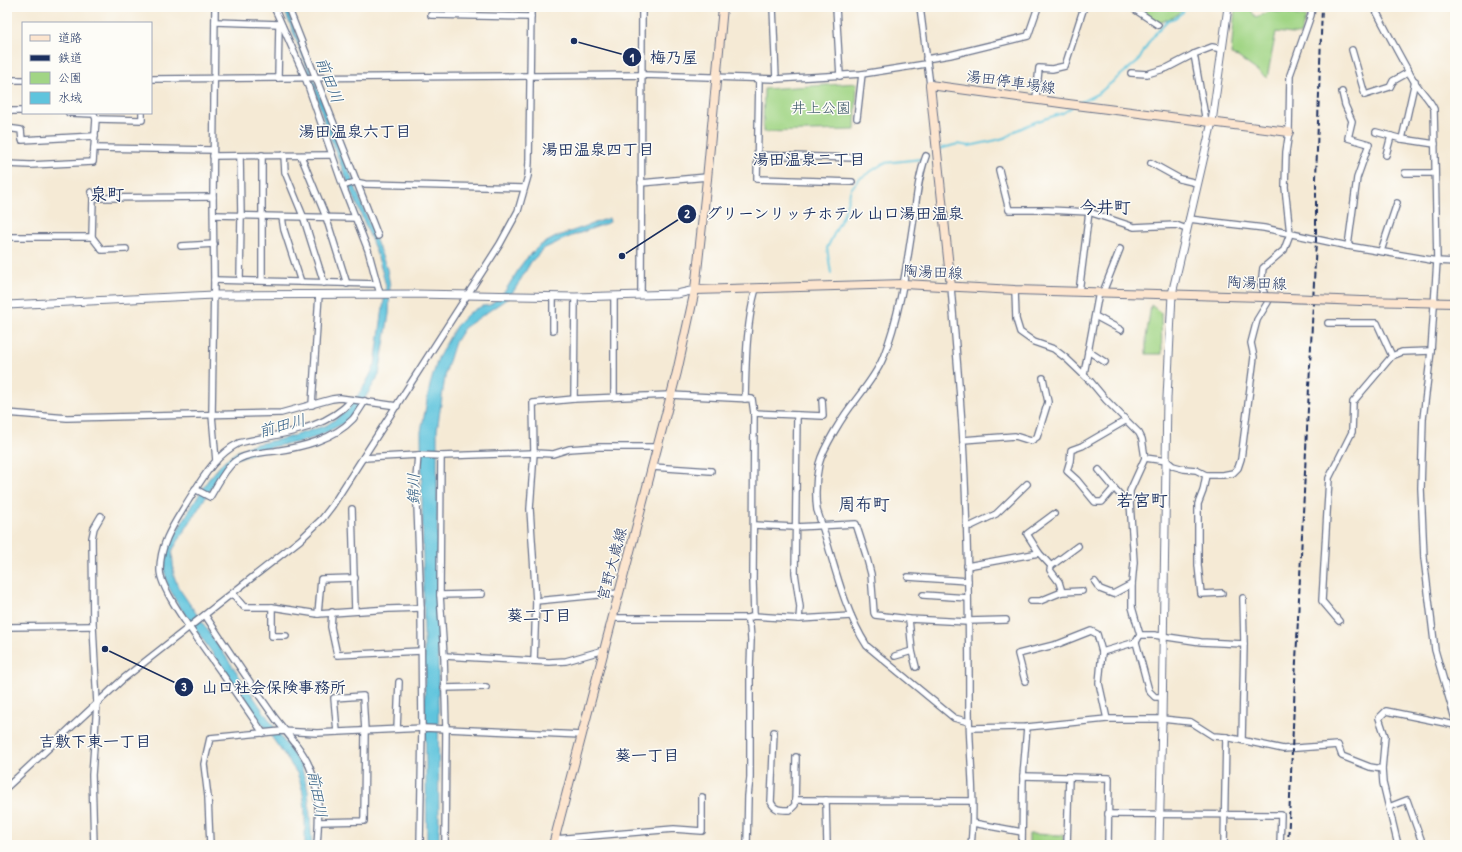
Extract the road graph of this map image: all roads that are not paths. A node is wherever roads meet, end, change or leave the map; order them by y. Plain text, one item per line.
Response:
1 (215, 7) edge
2 (274, 7) edge
3 (288, 7) edge
4 (531, 7) edge
5 (642, 7) edge
6 (723, 7) edge
7 (773, 7) edge
8 (836, 7) edge
9 (920, 7) edge
10 (1038, 7) edge
11 (1084, 7) edge
12 (1131, 7) edge
13 (1228, 7) edge
14 (1312, 7) edge
15 (1374, 7) edge
16 (432, 15) dead end
17 (531, 17) junction
18 (215, 22) junction
19 (281, 25) junction
20 (1158, 25) dead end
21 (1222, 49) junction
22 (1352, 50) dead end
23 (1194, 54) junction
24 (926, 61) junction
25 (1131, 72) dead end
26 (1409, 72) junction
27 (862, 74) junction
28 (531, 75) junction
29 (642, 75) junction
30 (840, 76) junction
31 (306, 77) junction
32 (316, 77) junction
33 (716, 77) junction
34 (215, 78) junction
35 (278, 78) junction
36 (152, 79) edge
37 (759, 79) junction
38 (776, 79) junction
39 (7, 80) edge
40 (22, 80) edge
41 (1414, 81) junction
42 (930, 85) junction
43 (1342, 92) dead end
44 (1036, 99) junction
45 (7, 111) edge
46 (22, 111) edge
47 (94, 114) edge
48 (142, 114) edge
49 (858, 118) dead end
50 (96, 119) junction
51 (1209, 122) junction
52 (7, 128) edge
53 (1289, 132) junction
54 (1376, 132) dead end
55 (95, 136) junction
56 (1391, 136) junction
57 (1402, 139) junction
58 (1435, 144) junction
59 (94, 148) junction
60 (213, 153) junction
61 (262, 155) junction
62 (284, 155) junction
63 (332, 155) junction
64 (758, 155) junction
65 (240, 156) junction
66 (301, 156) junction
67 (926, 156) dead end
68 (1386, 156) dead end
69 (856, 158) dead end
70 (1151, 163) dead end
71 (7, 164) edge
72 (999, 170) dead end
73 (1405, 173) dead end
74 (1435, 173) junction
75 (707, 177) junction
76 (357, 182) junction
77 (852, 182) dead end
78 (1197, 183) junction
79 (641, 184) junction
80 (343, 186) junction
81 (524, 188) junction
82 (213, 197) junction
83 (1396, 203) dead end
84 (1088, 212) junction
85 (214, 215) junction
86 (241, 216) junction
87 (262, 216) junction
88 (303, 216) junction
89 (282, 217) junction
90 (326, 217) junction
91 (355, 218) junction
92 (1189, 219) junction
93 (1186, 229) junction
94 (1290, 234) junction
95 (378, 236) dead end
96 (7, 237) edge
97 (92, 237) junction
98 (214, 244) junction
99 (181, 246) dead end
100 (1348, 246) junction
101 (126, 249) dead end
102 (1120, 249) dead end
103 (1381, 251) junction
104 (1437, 261) junction
105 (1455, 262) edge
106 (214, 280) junction
107 (240, 280) junction
108 (262, 280) junction
109 (301, 282) junction
110 (324, 283) junction
111 (347, 284) junction
112 (377, 284) junction
113 (904, 284) junction
114 (950, 287) junction
115 (756, 288) junction
116 (695, 290) junction
117 (1015, 290) junction
118 (1079, 292) junction
119 (1101, 292) junction
120 (318, 294) junction
121 (380, 294) junction
122 (1172, 294) junction
123 (214, 295) junction
124 (469, 295) junction
125 (641, 295) junction
126 (614, 296) junction
127 (553, 297) junction
128 (575, 297) junction
129 (1435, 303) junction
130 (1455, 304) edge
131 (7, 305) edge
132 (1094, 316) junction
133 (1328, 323) dead end
134 (553, 330) dead end
135 (1121, 330) dead end
136 (1088, 350) junction
137 (1431, 350) junction
138 (1392, 356) junction
139 (1105, 362) dead end
140 (1084, 374) junction
141 (1043, 378) dead end
142 (670, 395) junction
143 (614, 397) junction
144 (574, 399) junction
145 (745, 399) junction
146 (352, 400) junction
147 (822, 400) dead end
148 (365, 401) junction
149 (312, 405) junction
150 (397, 406) junction
151 (7, 413) edge
152 (754, 413) junction
153 (212, 415) junction
154 (797, 415) junction
155 (1125, 421) junction
156 (963, 440) junction
157 (657, 447) junction
158 (534, 452) junction
159 (418, 455) junction
160 (441, 456) junction
161 (364, 458) junction
162 (1144, 458) junction
163 (1167, 460) junction
164 (216, 461) junction
165 (652, 467) junction
166 (1099, 470) dead end
167 (711, 471) dead end
168 (1206, 475) junction
169 (1027, 484) dead end
170 (1114, 488) junction
171 (195, 489) junction
172 (1130, 502) junction
173 (352, 510) dead end
174 (1054, 514) dead end
175 (100, 516) dead end
176 (754, 525) junction
177 (823, 526) junction
178 (966, 526) junction
179 (795, 527) junction
180 (1078, 546) dead end
181 (1039, 553) junction
182 (967, 566) junction
183 (1051, 566) junction
184 (908, 577) dead end
185 (355, 578) junction
186 (968, 581) junction
187 (1096, 582) dead end
188 (1132, 584) junction
189 (1082, 591) dead end
190 (1062, 592) junction
191 (619, 593) junction
192 (1222, 593) dead end
193 (233, 594) junction
194 (482, 594) dead end
195 (440, 595) junction
196 (923, 595) dead end
197 (968, 598) junction
198 (1243, 598) dead end
199 (1031, 600) dead end
200 (536, 601) junction
201 (272, 607) junction
202 (421, 608) junction
203 (356, 611) junction
204 (332, 612) junction
205 (318, 614) junction
206 (205, 615) junction
207 (754, 616) junction
208 (851, 616) junction
209 (613, 618) junction
210 (748, 618) junction
211 (800, 619) junction
212 (909, 619) junction
213 (1006, 620) dead end
214 (968, 621) junction
215 (1339, 621) dead end
216 (93, 626) junction
217 (7, 627) edge
218 (190, 627) junction
219 (1140, 635) junction
220 (286, 636) dead end
221 (1164, 636) junction
222 (1136, 642) junction
223 (1244, 644) junction
224 (604, 650) junction
225 (421, 651) junction
226 (912, 651) junction
227 (1102, 652) junction
228 (444, 656) junction
229 (895, 656) dead end
230 (534, 661) junction
231 (916, 667) dead end
232 (1025, 681) dead end
233 (399, 682) dead end
234 (486, 687) dead end
235 (444, 688) junction
236 (1162, 697) junction
237 (97, 704) junction
238 (1107, 719) junction
239 (1162, 719) junction
240 (1455, 719) edge
241 (969, 725) junction
242 (1455, 725) edge
243 (1027, 727) junction
244 (423, 728) junction
245 (397, 729) junction
246 (446, 729) junction
247 (283, 730) junction
248 (365, 731) junction
249 (264, 732) junction
250 (337, 732) junction
251 (774, 732) dead end
252 (582, 735) junction
253 (1226, 737) junction
254 (1242, 740) junction
255 (796, 757) dead end
256 (1382, 769) junction
257 (1023, 776) junction
258 (1069, 777) junction
259 (7, 787) edge
260 (702, 797) dead end
261 (795, 800) junction
262 (826, 800) junction
263 (972, 802) junction
264 (1389, 807) junction
265 (1108, 814) junction
266 (1224, 814) junction
267 (1159, 815) junction
268 (319, 822) junction
269 (973, 823) junction
270 (1022, 832) junction
271 (554, 842) edge
272 (94, 845) edge
273 (210, 845) edge
274 (316, 845) edge
275 (420, 845) edge
276 (445, 845) edge
277 (747, 845) edge
278 (827, 845) edge
279 (971, 845) edge
280 (1022, 845) edge
281 (1066, 845) edge
282 (1108, 845) edge
283 (1158, 845) edge
284 (1224, 845) edge
285 (1280, 845) edge
286 (1398, 845) edge
287 (1423, 845) edge

1 - 18 street
2 - 19 street
3 - 32 street
4 - 17 street
5 - 29 street
6 - 33 main road
7 - 38 street
8 - 30 street
9 - 24 street
10 - 24 street
11 - 44 street
12 - 20 street
13 - 21 street
14 - 53 street
15 - 26 street
16 - 17 street
17 - 28 street
18 - 19 street
18 - 34 street
19 - 31 street
19 - 35 street
21 - 23 street
21 - 51 street
22 - 26 street
23 - 25 street
23 - 51 street
24 - 27 street
24 - 42 street
26 - 41 street
27 - 30 street
27 - 49 street
28 - 29 street
28 - 32 street
28 - 81 street
29 - 33 street
29 - 79 street
30 - 38 street
31 - 32 street
31 - 35 street
31 - 63 street
32 - 76 street
33 - 37 street
33 - 75 main road
34 - 35 street
34 - 36 street
34 - 60 street
37 - 38 street
37 - 64 street
39 - 40 street
41 - 57 street
41 - 58 street
42 - 44 main road, 湯田停車場線
42 - 114 main road
43 - 100 street
44 - 51 main road, 湯田停車場線
45 - 46 street
47 - 50 street
48 - 50 street
50 - 55 street
51 - 53 main road, 湯田停車場線
51 - 78 street
52 - 55 street
53 - 94 street
54 - 56 street
55 - 59 street
56 - 57 street
56 - 68 street
57 - 58 street
58 - 74 street
59 - 60 street
59 - 71 street
60 - 65 street
60 - 82 street
61 - 62 street
61 - 65 street
61 - 87 street
62 - 66 street
62 - 88 street
63 - 66 street
63 - 80 street
64 - 69 street
64 - 77 street
65 - 86 street
66 - 90 street
67 - 113 street
70 - 78 street
72 - 84 street
73 - 74 street
74 - 104 street
75 - 79 street
75 - 116 main road
76 - 80 street
76 - 81 street
76 - 95 street
78 - 92 street
79 - 125 street
80 - 91 street
81 - 124 street
82 - 85 street
82 - 97 street
83 - 103 street
84 - 93 street
84 - 118 street
85 - 86 street
85 - 98 street
86 - 87 street
86 - 107 street
87 - 89 street
87 - 108 street
88 - 89 street
88 - 90 street
88 - 110 street
89 - 109 street
90 - 91 street
90 - 111 street
91 - 112 street
92 - 93 street
92 - 94 street
93 - 122 street
94 - 100 street
94 - 168 street
96 - 97 street
97 - 101 street
98 - 99 street
98 - 106 street
100 - 103 street
102 - 119 street
103 - 104 street
104 - 105 street
104 - 129 street
106 - 107 street
106 - 123 street
107 - 108 street
108 - 109 street
109 - 110 street
110 - 111 street
111 - 112 street
112 - 121 street
113 - 114 main road, 陶湯田線
113 - 115 main road, 陶湯田線
113 - 177 street
114 - 117 main road, 陶湯田線
114 - 156 street
115 - 116 main road, 陶湯田線
115 - 145 street
116 - 125 street
116 - 142 main road, 宮野大歳線
117 - 118 main road, 陶湯田線
117 - 140 street
118 - 119 main road, 陶湯田線
119 - 122 main road, 陶湯田線
119 - 132 street
120 - 121 street
120 - 123 street
120 - 149 street
121 - 124 street
122 - 129 main road, 陶湯田線, bridge
122 - 163 street
123 - 131 street
123 - 153 street
124 - 127 street
124 - 150 street
125 - 126 street
126 - 128 street
126 - 143 street
127 - 128 street
127 - 134 street
128 - 144 street
129 - 130 main road, 陶湯田線
129 - 137 street
132 - 135 street
132 - 136 street
133 - 138 street
136 - 139 street
136 - 140 street
137 - 138 street
137 - 240 street
138 - 215 street
140 - 155 street
141 - 156 street
142 - 143 street
142 - 145 street
142 - 157 main road, 宮野大歳線
143 - 144 street
144 - 158 street
145 - 152 street
146 - 148 street
146 - 149 street
146 - 164 street
147 - 154 street
148 - 150 street
148 - 171 street
149 - 153 street
150 - 161 street
151 - 153 street
152 - 154 street
152 - 176 street
153 - 164 street
154 - 179 street
155 - 162 street
155 - 170 street
156 - 178 street
157 - 158 street
157 - 165 main road, 宮野大歳線
158 - 160 street
158 - 200 street
159 - 160 street
159 - 161 street
159 - 202 street
160 - 195 street
161 - 193 street
162 - 163 street
162 - 172 street
163 - 168 street
163 - 221 street
164 - 171 street
165 - 167 street
165 - 191 main road, 宮野大歳線
166 - 170 street
168 - 192 street
169 - 178 street
170 - 172 street
171 - 218 street
172 - 188 street
173 - 185 street
174 - 181 street
175 - 216 street
176 - 179 street
176 - 207 street
177 - 179 street
177 - 208 street
177 - 212 street
178 - 182 street
179 - 211 street
180 - 183 street
181 - 182 street
181 - 183 street
182 - 186 street
183 - 190 street
184 - 186 street
185 - 203 street
185 - 205 street
186 - 197 street
187 - 188 street
188 - 219 street
189 - 190 street
190 - 199 street
191 - 200 street
191 - 209 main road, 宮野大歳線
193 - 201 street
193 - 206 street
194 - 195 street
195 - 228 street
196 - 197 street
197 - 214 street
198 - 223 street
200 - 230 street
201 - 205 street
201 - 220 street
202 - 203 street
202 - 225 street
203 - 204 street
204 - 205 street
204 - 225 street
206 - 218 street
206 - 247 street
207 - 210 street
207 - 211 street
208 - 211 street
208 - 241 street
209 - 210 street
209 - 224 main road, 宮野大歳線
210 - 277 street
212 - 214 street
212 - 226 street
213 - 214 street
214 - 241 street
216 - 217 street
216 - 237 street
218 - 237 street
218 - 249 street
219 - 221 street
219 - 222 street
221 - 223 street
221 - 236 street
222 - 227 street
222 - 236 street
223 - 254 street
224 - 230 street
224 - 252 main road, 宮野大歳線
225 - 244 street
226 - 229 street
226 - 231 street
227 - 232 street
227 - 238 street
228 - 230 street
228 - 235 street
233 - 245 street
234 - 235 street
235 - 246 street
236 - 239 street
237 - 259 street
237 - 272 street
238 - 239 street
238 - 243 street
239 - 253 street
239 - 267 street
241 - 243 street
241 - 263 street
242 - 256 street
243 - 257 street
244 - 245 street
244 - 246 street
244 - 275 street
245 - 248 street
246 - 252 street
246 - 276 street
247 - 249 street
247 - 250 street
247 - 268 street
248 - 250 street
248 - 250 street
248 - 268 street
249 - 273 street
251 - 261 street
252 - 271 main road, 宮野大歳線
253 - 254 street
253 - 266 street
254 - 256 street
255 - 261 street
256 - 264 street
257 - 258 street
257 - 270 street
258 - 265 street
258 - 281 street
260 - 271 street
261 - 262 street
262 - 263 street
262 - 278 street
263 - 269 street
264 - 286 street
264 - 287 street
265 - 267 street
265 - 282 street
266 - 267 street
266 - 284 street
266 - 285 street
267 - 283 street
268 - 274 street
269 - 270 street
269 - 279 street
270 - 280 street

